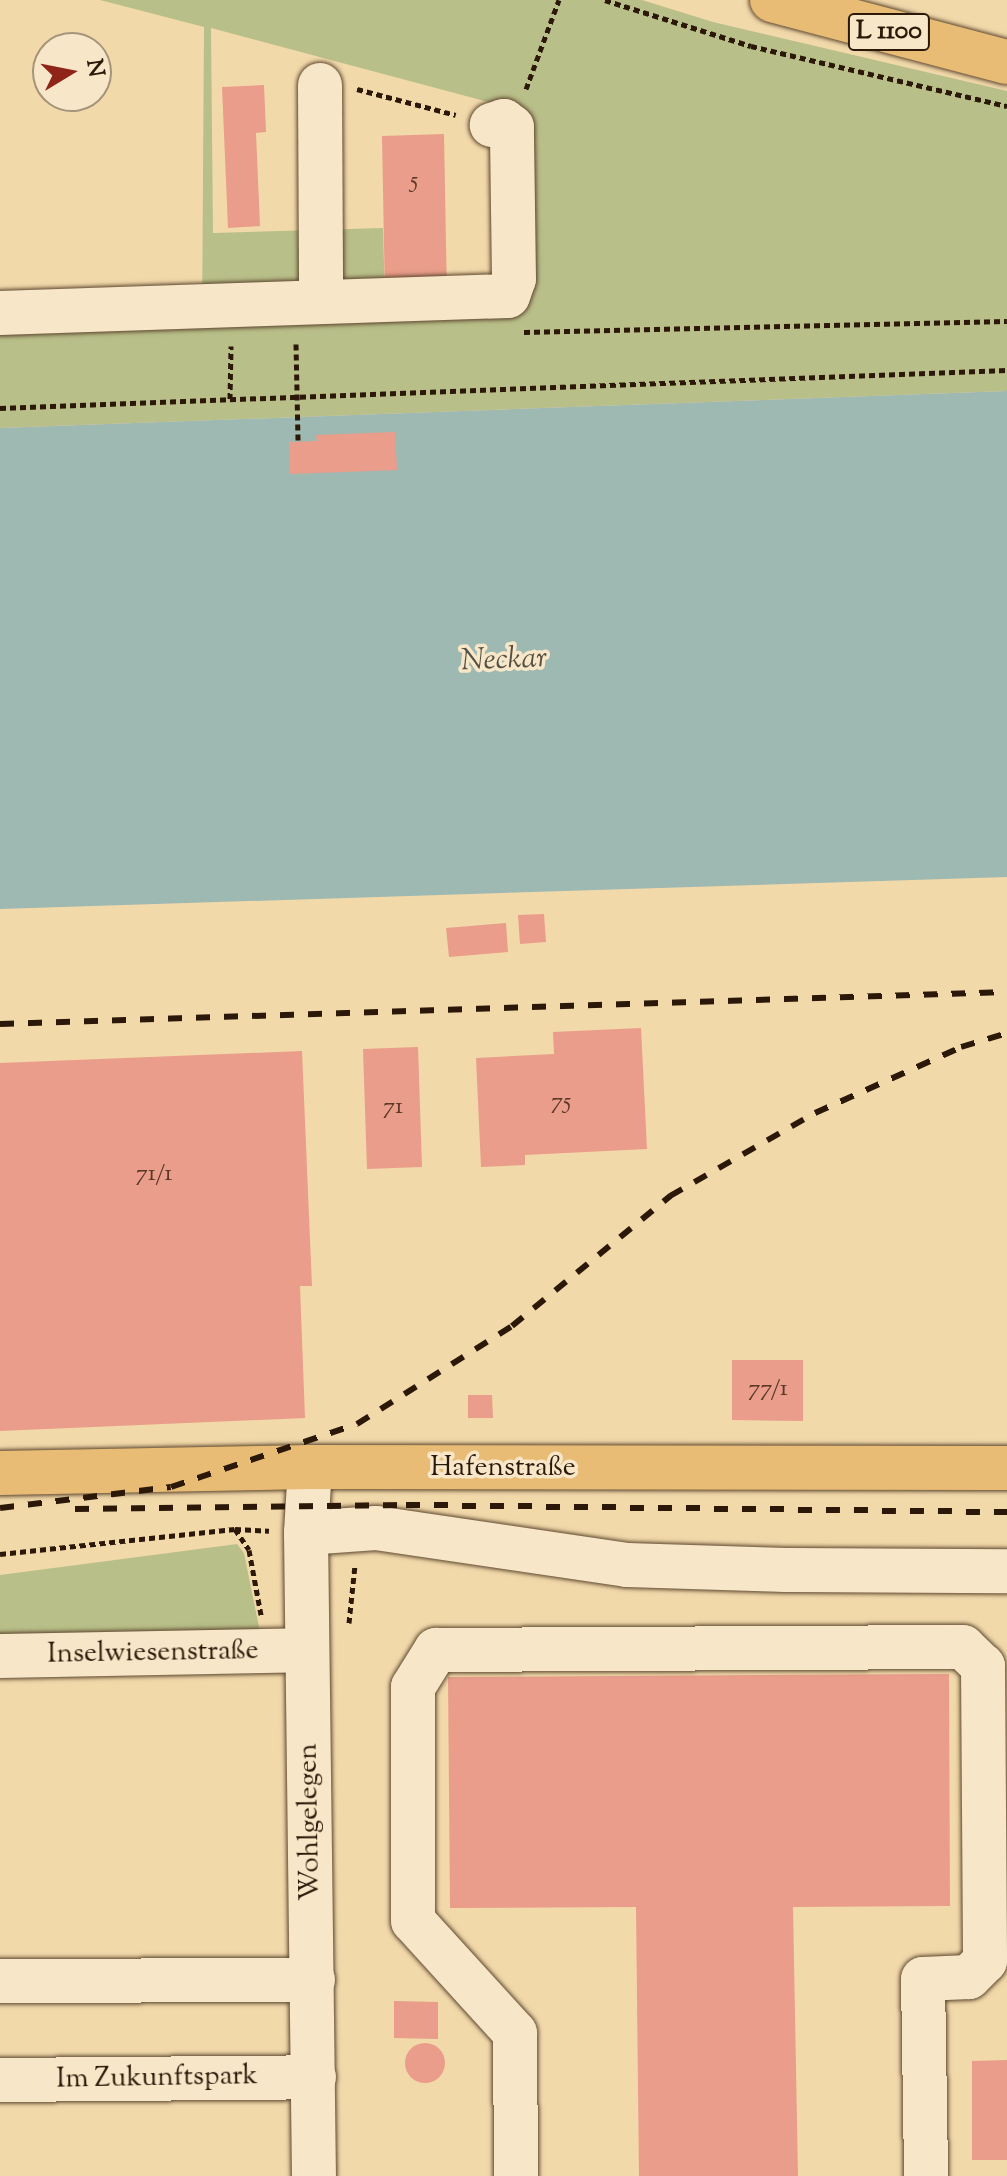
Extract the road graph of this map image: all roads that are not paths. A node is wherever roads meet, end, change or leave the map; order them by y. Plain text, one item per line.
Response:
1 (772, 0) edge
2 (1007, 62) edge
3 (320, 85) road end
4 (502, 126) road end
5 (321, 302) junction
6 (0, 313) edge
7 (310, 1467) junction
8 (1007, 1468) edge
9 (0, 1473) edge
10 (306, 1533) junction
11 (1007, 1571) edge
12 (307, 1650) junction
13 (0, 1656) edge
14 (313, 1980) junction
15 (0, 1981) edge
16 (314, 2077) junction
17 (0, 2080) edge
18 (314, 2176) edge
19 (516, 2176) edge
20 (926, 2176) edge

1 - 2 main road, L 1100
3 - 5 street
4 - 5 street
5 - 6 street
7 - 8 main road, Hafenstraße
7 - 9 main road, Hafenstraße
7 - 10 street, Wohlgelegen
10 - 11 street
10 - 12 street, Wohlgelegen
12 - 13 street, Inselwiesenstraße
12 - 14 street, Wohlgelegen
14 - 15 street
14 - 16 street, Wohlgelegen
16 - 17 street, Im Zukunftspark
16 - 18 street, Wohlgelegen
19 - 20 street

